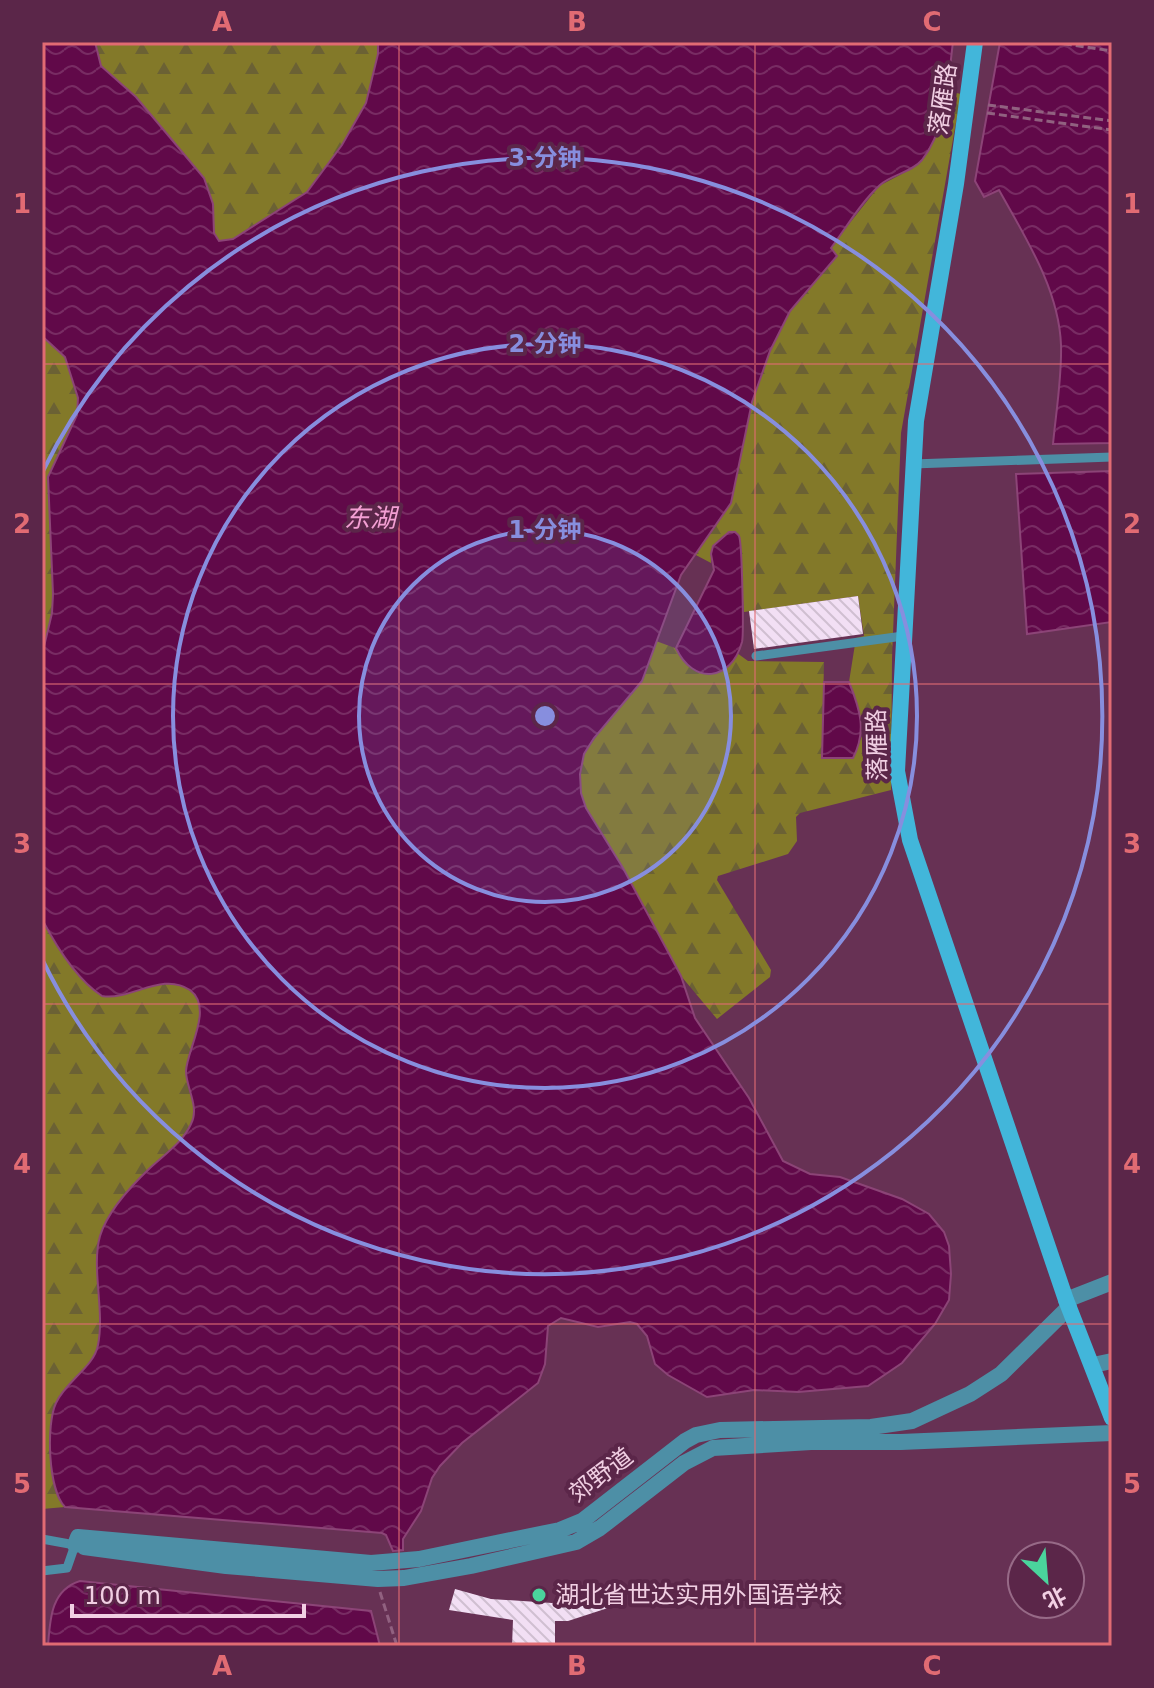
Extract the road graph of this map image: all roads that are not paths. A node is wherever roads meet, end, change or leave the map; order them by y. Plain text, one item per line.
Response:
1 (975, 42) edge
2 (1112, 457) edge
3 (913, 464) junction
4 (903, 636) junction
5 (756, 656) dead end
6 (1112, 1282) edge
7 (1068, 1304) junction
8 (1112, 1361) edge
9 (1093, 1365) junction
10 (1112, 1418) edge
11 (1112, 1433) edge
12 (42, 1539) edge
13 (75, 1545) junction
14 (42, 1571) edge

1 - 3 street, 落雁路
2 - 3 lane
3 - 4 street, 落雁路
4 - 5 lane
4 - 7 street, 落雁路
6 - 7 street, 郊野道
7 - 9 street, 落雁路
7 - 13 street, 郊野道
8 - 9 street
9 - 10 street, 落雁路
11 - 13 street
12 - 13 lane
13 - 14 lane

